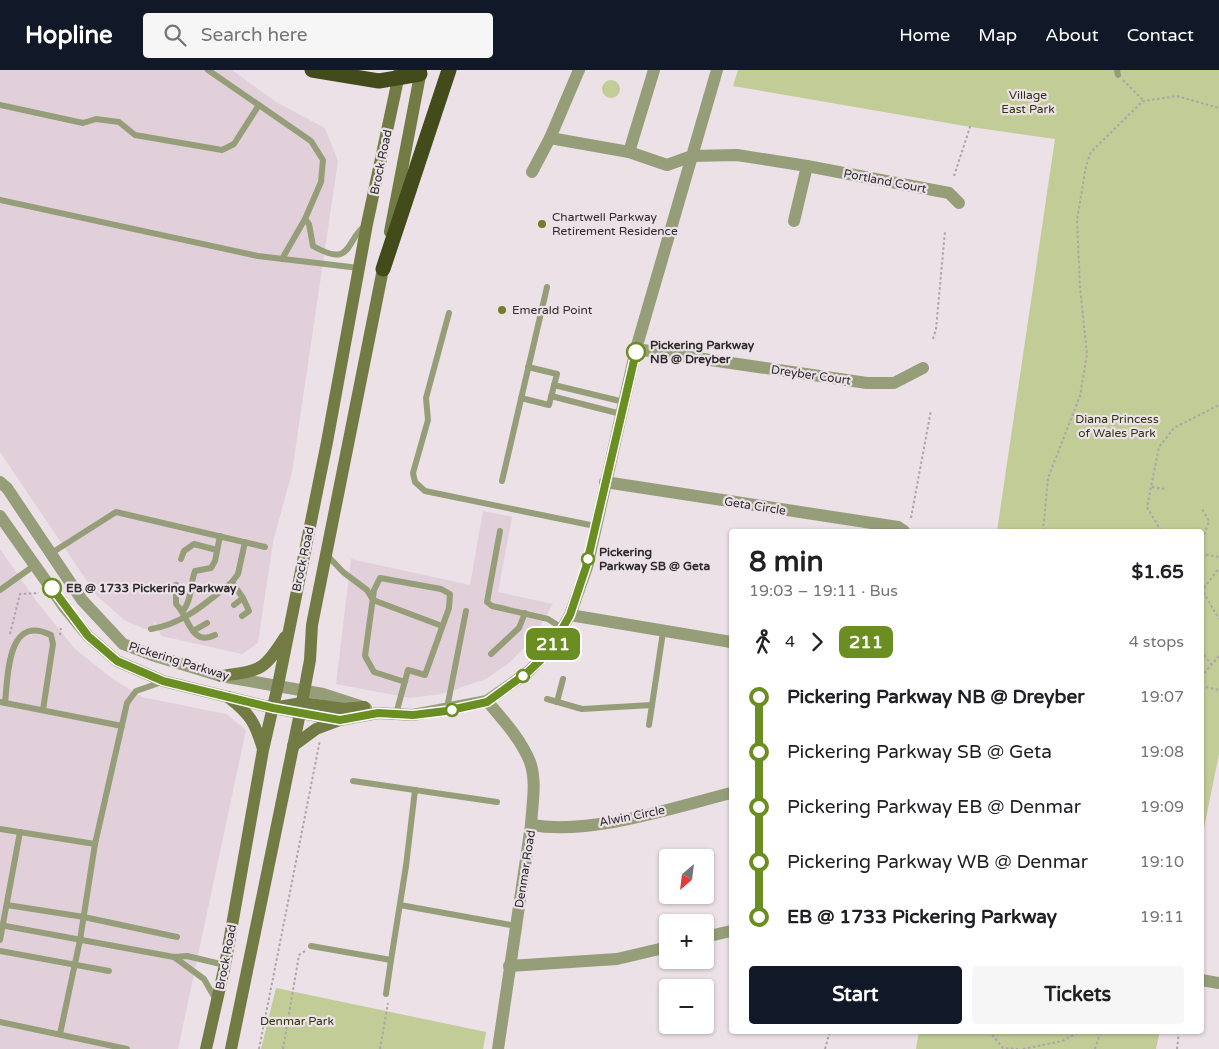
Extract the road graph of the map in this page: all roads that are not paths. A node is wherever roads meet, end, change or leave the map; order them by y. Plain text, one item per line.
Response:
1 (208, 70) edge
2 (312, 70) edge
3 (449, 70) edge
4 (579, 70) edge
5 (654, 70) edge
6 (717, 70) edge
7 (420, 72) edge
8 (399, 74) edge
9 (0, 105) edge
10 (259, 105) junction
11 (550, 138) junction
12 (629, 152) junction
13 (692, 156) junction
14 (807, 166) junction
15 (532, 172) dead end
16 (0, 200) edge
17 (959, 203) dead end
18 (305, 219) junction
19 (794, 220) dead end
20 (367, 224) junction
21 (282, 259) junction
22 (360, 268) junction
23 (383, 269) junction
24 (547, 287) dead end
25 (448, 313) dead end
26 (636, 349) junction
27 (528, 368) junction
28 (923, 368) dead end
29 (554, 385) junction
30 (551, 396) junction
31 (521, 398) junction
32 (622, 408) junction
33 (0, 482) edge
34 (502, 482) dead end
35 (605, 482) junction
36 (0, 516) edge
37 (595, 526) junction
38 (900, 529) edge
39 (500, 531) dead end
40 (220, 536) junction
41 (246, 542) junction
42 (265, 547) dead end
43 (217, 550) junction
44 (50, 554) junction
45 (326, 554) junction
46 (181, 559) dead end
47 (36, 564) junction
48 (232, 582) junction
49 (176, 585) dead end
50 (0, 590) edge
51 (243, 598) junction
52 (373, 600) junction
53 (234, 605) dead end
54 (183, 611) junction
55 (466, 612) dead end
56 (525, 613) junction
57 (570, 615) junction
58 (242, 616) dead end
59 (184, 619) junction
60 (207, 623) dead end
61 (442, 626) junction
62 (562, 628) junction
63 (152, 629) dead end
64 (193, 631) junction
65 (663, 632) junction
66 (287, 633) junction
67 (216, 636) dead end
68 (729, 642) edge
69 (491, 654) dead end
70 (221, 676) junction
71 (563, 679) dead end
72 (163, 681) junction
73 (405, 682) junction
74 (278, 685) junction
75 (228, 697) junction
76 (547, 698) dead end
77 (302, 702) junction
78 (487, 702) junction
79 (557, 702) junction
80 (3, 703) edge
81 (652, 705) junction
82 (364, 707) joint
83 (273, 708) junction
84 (42, 710) junction
85 (446, 711) junction
86 (378, 713) junction
87 (396, 714) junction
88 (340, 720) junction
89 (649, 725) dead end
90 (122, 726) junction
91 (293, 746) junction
92 (263, 750) junction
93 (353, 781) dead end
94 (414, 790) junction
95 (729, 793) edge
96 (497, 802) dead end
97 (531, 825) junction
98 (0, 829) edge
99 (20, 832) junction
100 (95, 844) junction
101 (400, 904) junction
102 (7, 905) junction
103 (84, 917) junction
104 (2, 926) edge
105 (516, 926) junction
106 (729, 931) edge
107 (714, 935) edge
108 (177, 937) dead end
109 (0, 940) edge
110 (80, 940) junction
111 (311, 946) road end
112 (659, 949) edge
113 (0, 951) edge
114 (174, 957) junction
115 (391, 960) junction
116 (75, 964) junction
117 (225, 965) junction
118 (509, 966) junction
119 (248, 970) junction
120 (109, 971) dead end
121 (1204, 980) edge
122 (1219, 983) edge
123 (386, 994) road end
124 (217, 1001) junction
125 (0, 1022) edge
126 (60, 1034) junction
127 (127, 1049) edge
128 (206, 1049) edge
129 (231, 1049) edge
130 (498, 1049) edge

1 - 10 lane
2 - 8 highway
3 - 23 highway
4 - 11 street
5 - 12 street
6 - 13 street, Pickering Parkway
7 - 8 highway
7 - 23 main road, Brock Road
8 - 20 main road, Brock Road
9 - 10 lane
10 - 18 lane
11 - 12 street
11 - 15 street
12 - 13 street
13 - 14 street, Portland Court
13 - 26 street, Pickering Parkway
14 - 17 street, Portland Court
14 - 19 street
16 - 21 lane
18 - 20 lane
18 - 21 lane
20 - 22 main road, Brock Road
21 - 22 lane
22 - 66 main road, Brock Road
23 - 45 main road, Brock Road
24 - 27 lane
25 - 37 lane
26 - 28 street, Dreyber Court
26 - 32 street, Pickering Parkway
27 - 29 lane
27 - 31 lane
29 - 30 lane
29 - 32 lane
30 - 31 lane
30 - 32 lane
31 - 34 lane
32 - 35 street, Pickering Parkway
33 - 44 street, Pickering Parkway
35 - 37 street, Pickering Parkway
35 - 38 street, Geta Circle
36 - 47 street, Pickering Parkway
37 - 57 street, Pickering Parkway
39 - 56 lane
40 - 41 lane
40 - 43 lane
40 - 44 lane
41 - 42 lane
41 - 48 lane
43 - 46 lane
43 - 54 lane
44 - 47 street
44 - 70 street, Pickering Parkway
45 - 52 lane
45 - 77 main road, Brock Road
47 - 50 lane
47 - 72 street, Pickering Parkway
48 - 51 lane
48 - 59 lane
49 - 54 lane
51 - 53 lane
51 - 58 lane
52 - 61 lane
52 - 61 lane
52 - 73 lane
54 - 59 lane
55 - 85 lane
56 - 62 lane
56 - 69 lane
57 - 62 street, Pickering Parkway
57 - 65 street
59 - 63 lane
59 - 64 lane
60 - 64 lane
61 - 73 lane
62 - 78 street, Pickering Parkway
64 - 67 lane
65 - 68 street
65 - 81 lane
66 - 70 main road
66 - 74 main road, Brock Road
70 - 74 street, Pickering Parkway
71 - 79 lane
72 - 75 street, Pickering Parkway
72 - 90 lane
73 - 87 lane
74 - 77 street, Pickering Parkway
74 - 83 main road, Brock Road
75 - 83 street, Pickering Parkway
75 - 92 main road
76 - 79 lane
77 - 82 main road
77 - 83 street, Pickering Parkway
77 - 88 street, Pickering Parkway
77 - 91 main road, Brock Road
78 - 85 street, Pickering Parkway
78 - 97 street, Denmar Road
79 - 81 lane
80 - 84 lane
80 - 84 lane
81 - 89 lane
82 - 86 street, Pickering Parkway
83 - 92 main road, Brock Road
84 - 90 lane
85 - 87 street, Pickering Parkway
86 - 87 street, Pickering Parkway
86 - 88 street, Pickering Parkway
88 - 91 main road
90 - 100 lane
91 - 119 main road, Brock Road
92 - 117 main road, Brock Road
93 - 94 lane
94 - 96 lane
94 - 101 lane
95 - 97 street, Alwin Circle
97 - 105 street, Denmar Road
98 - 99 lane
99 - 100 lane
99 - 102 lane
100 - 103 lane
101 - 105 lane
101 - 115 lane
102 - 103 lane
102 - 104 lane
103 - 108 lane
103 - 110 lane
104 - 109 lane
104 - 110 lane
105 - 118 street, Denmar Road
106 - 107 street
110 - 114 lane
110 - 116 lane
111 - 115 lane
112 - 118 street
113 - 116 lane
114 - 117 lane
114 - 124 lane
115 - 123 lane
116 - 120 lane
116 - 126 lane
117 - 119 main road
117 - 124 main road, Brock Road
118 - 130 street, Denmar Road
119 - 129 main road, Brock Road
121 - 122 street
124 - 128 main road, Brock Road
125 - 126 lane
126 - 127 lane

